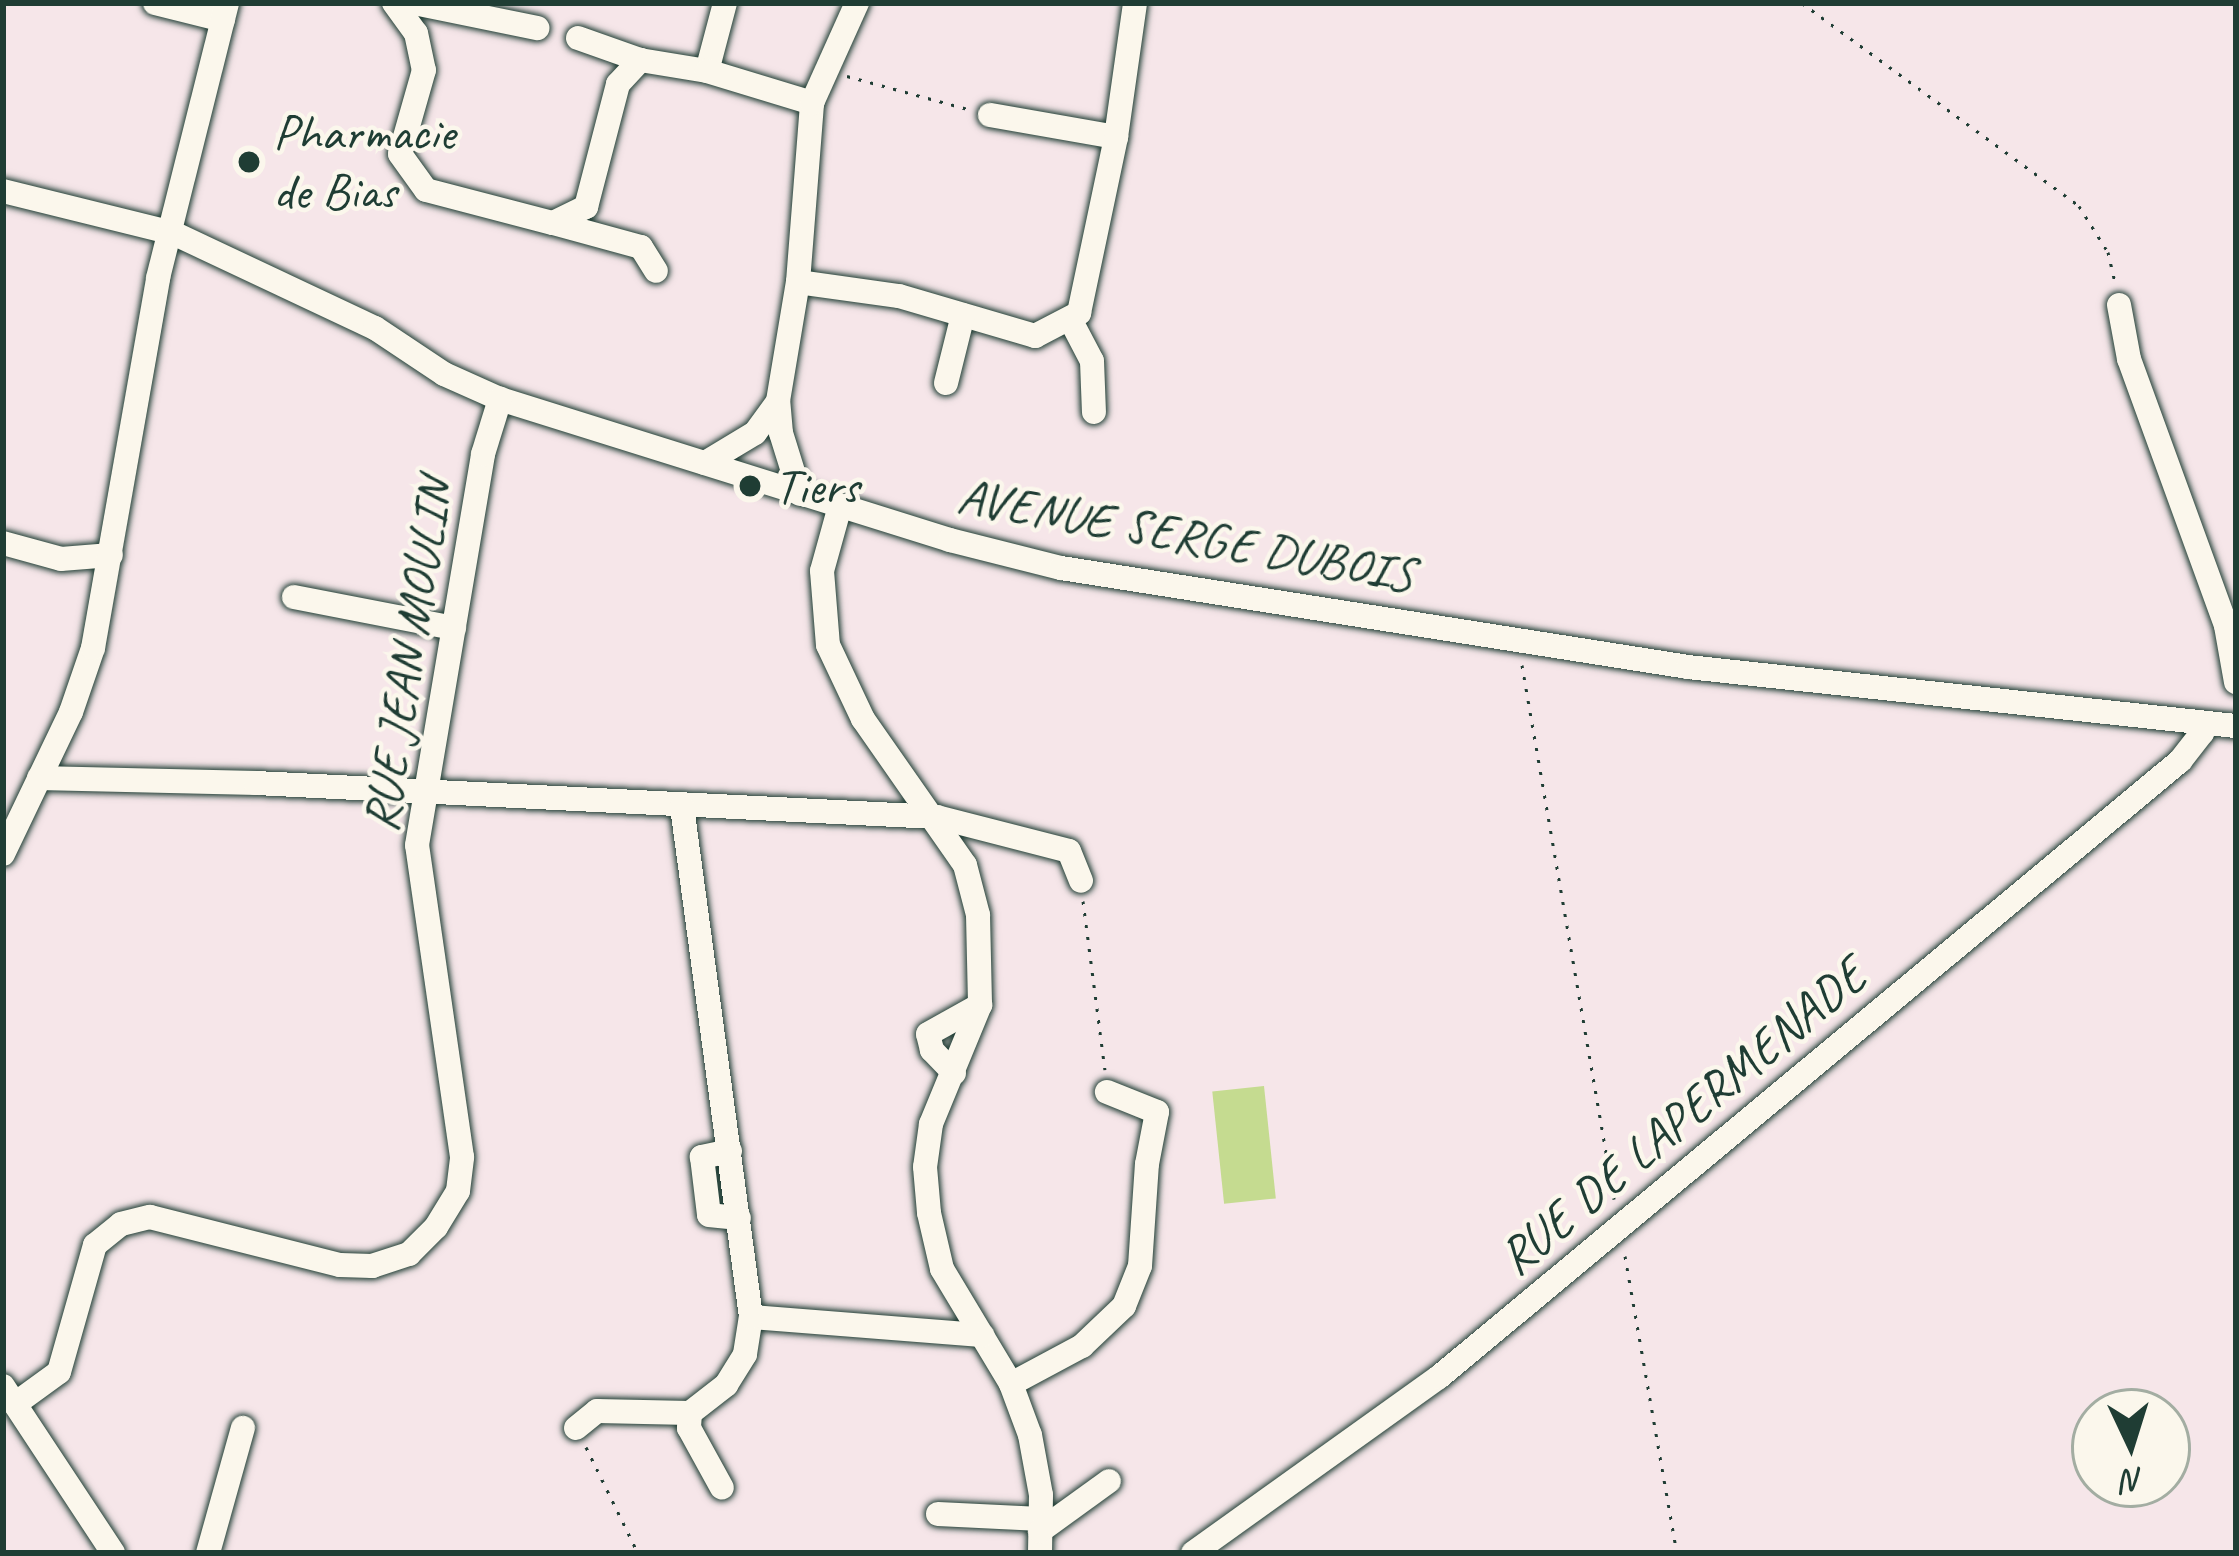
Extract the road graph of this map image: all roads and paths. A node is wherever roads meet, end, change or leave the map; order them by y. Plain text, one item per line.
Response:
1 (155, 3) edge
2 (394, 3) edge
3 (414, 3) edge
4 (725, 3) edge
5 (857, 3) edge
6 (1136, 3) edge
7 (1802, 3) edge
8 (225, 11) edge
9 (537, 28) dead end
10 (578, 38) dead end
11 (640, 60) junction
12 (706, 71) junction
13 (826, 71) junction
14 (812, 103) junction
15 (990, 115) joint
16 (1116, 136) junction
17 (3, 191) edge
18 (553, 223) junction
19 (173, 233) junction
20 (656, 271) dead end
21 (798, 282) junction
22 (2119, 305) joint
23 (963, 315) junction
24 (1070, 319) junction
25 (946, 382) dead end
26 (500, 399) junction
27 (778, 401) junction
28 (1094, 412) dead end
29 (706, 463) junction
30 (800, 494) junction
31 (839, 506) junction
32 (3, 543) edge
33 (111, 555) junction
34 (294, 597) dead end
35 (454, 628) junction
36 (1518, 639) junction
37 (2236, 682) edge
38 (2203, 724) junction
39 (2236, 725) edge
40 (39, 778) junction
41 (424, 792) junction
42 (682, 807) junction
43 (937, 817) junction
44 (3, 854) edge
45 (1081, 881) joint
46 (980, 1005) junction
47 (954, 1073) junction
48 (1107, 1092) joint
49 (1619, 1227) junction
50 (752, 1317) junction
51 (982, 1335) junction
52 (1012, 1384) junction
53 (9, 1395) edge
54 (690, 1413) junction
55 (243, 1428) dead end
56 (576, 1428) joint
57 (1109, 1481) dead end
58 (722, 1488) dead end
59 (938, 1514) dead end
60 (1040, 1534) edge
61 (113, 1553) edge
62 (208, 1553) edge
63 (638, 1553) edge
64 (1193, 1553) edge
65 (1677, 1553) edge

1 - 8 street
2 - 18 street
3 - 9 street
4 - 12 street
5 - 13 street
6 - 16 street
7 - 22 path
8 - 19 street
10 - 11 street
11 - 12 street
11 - 18 street
12 - 14 street
13 - 14 street
13 - 15 path
14 - 21 street
15 - 16 street
16 - 24 street
17 - 19 street, AVENUE SERGE DUBOIS
18 - 20 street
19 - 26 street, AVENUE SERGE DUBOIS
19 - 33 street
21 - 23 street
21 - 27 street
22 - 37 street
23 - 24 street
23 - 25 street
24 - 28 street
26 - 29 street, AVENUE SERGE DUBOIS
26 - 35 street, RUE JEAN MOULIN
27 - 29 street
27 - 30 street
29 - 30 street, AVENUE SERGE DUBOIS
30 - 31 street, AVENUE SERGE DUBOIS
31 - 36 street, AVENUE SERGE DUBOIS
31 - 43 street
32 - 33 street
33 - 40 street
34 - 35 street
35 - 41 street, RUE JEAN MOULIN
36 - 38 street, AVENUE SERGE DUBOIS
36 - 49 path
38 - 39 street, AVENUE SERGE DUBOIS
38 - 49 street, RUE DE LAPERMENADE
40 - 41 street
40 - 44 street
41 - 42 street
41 - 53 street, RUE JEAN MOULIN
42 - 43 street
42 - 50 street
43 - 45 street
43 - 46 street
45 - 48 path
46 - 47 street
46 - 47 street
47 - 51 street
48 - 52 street
49 - 64 street, RUE DE LAPERMENADE
49 - 65 path
50 - 51 street
50 - 54 street
51 - 52 street
52 - 60 street
53 - 61 street
54 - 56 street
54 - 58 street
55 - 62 street
56 - 63 path
57 - 60 street
59 - 60 street

